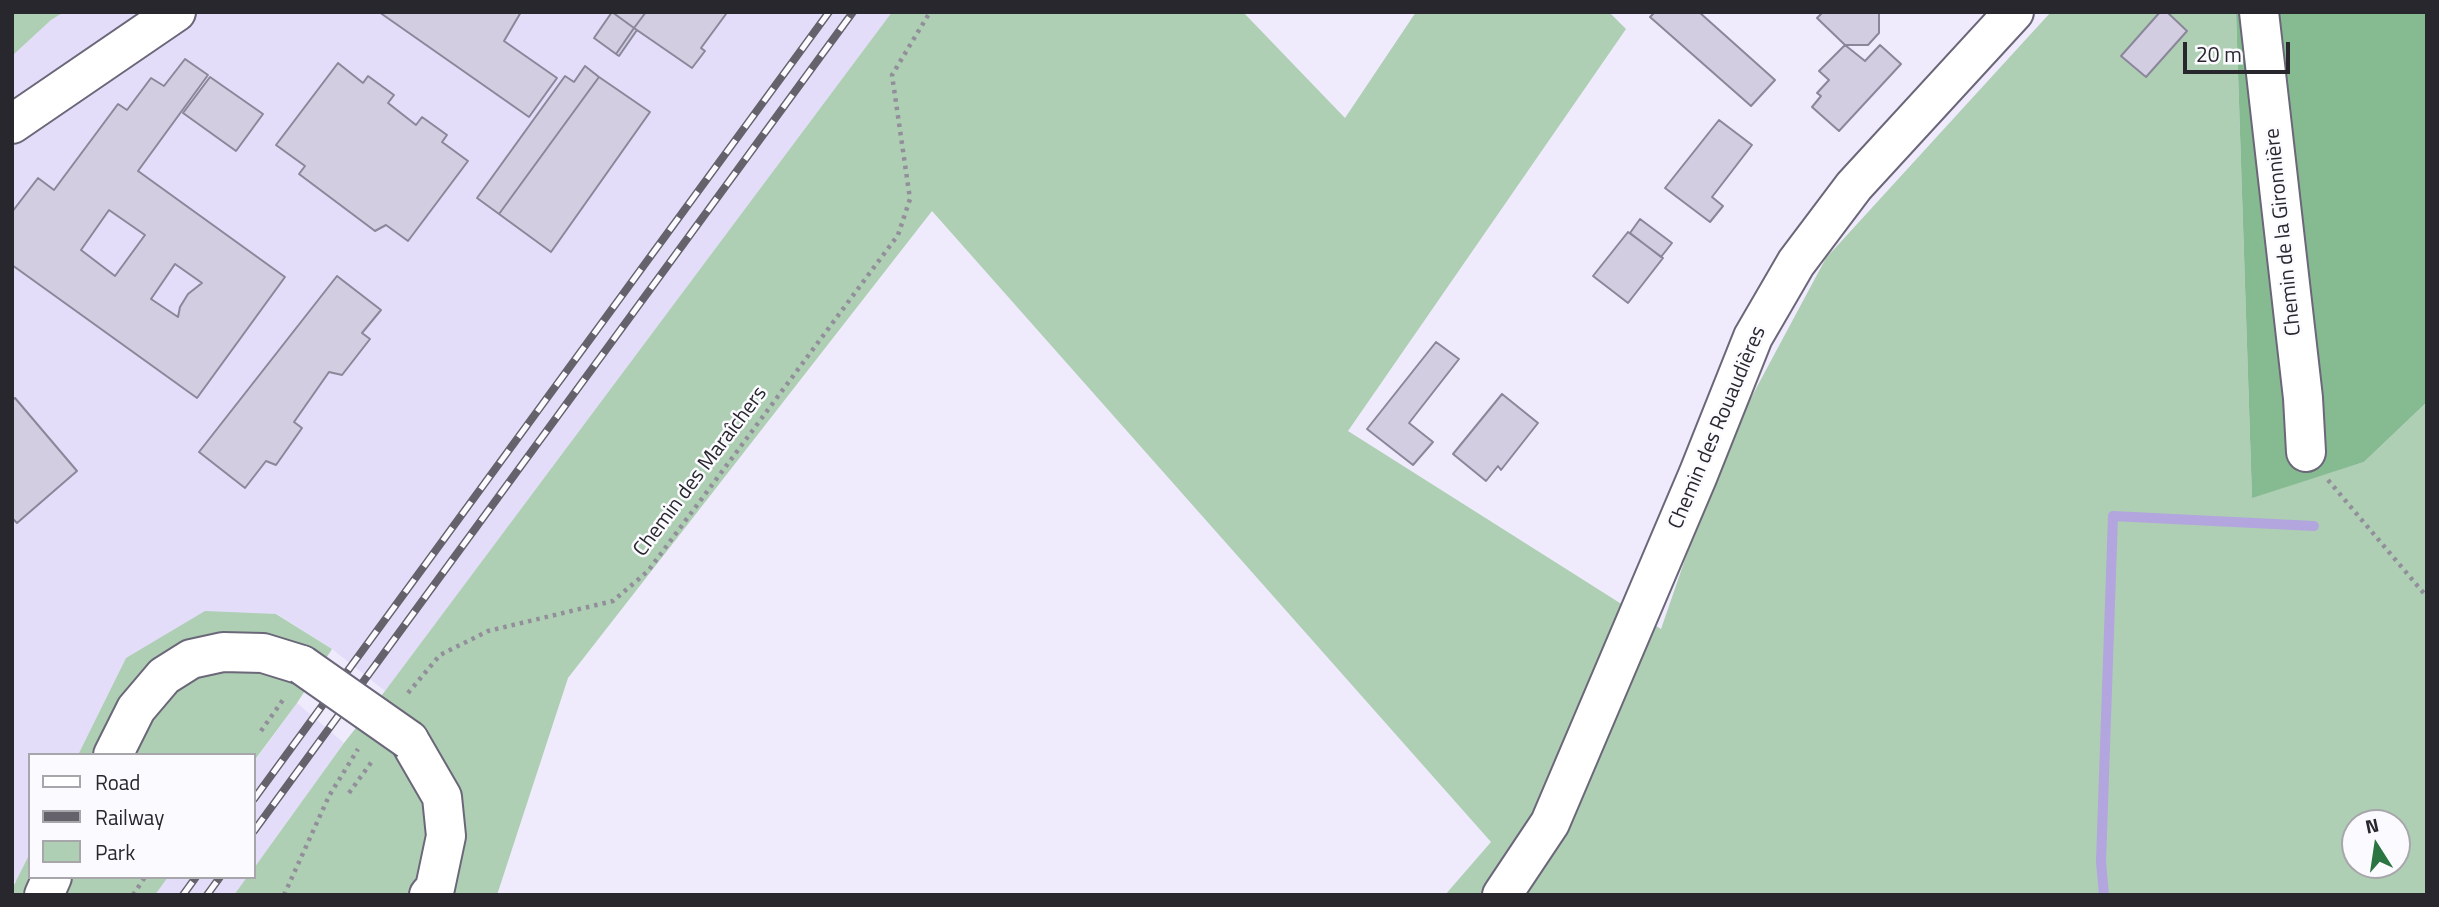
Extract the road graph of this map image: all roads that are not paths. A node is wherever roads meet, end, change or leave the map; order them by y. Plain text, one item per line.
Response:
1 (176, 12) edge
2 (2014, 12) edge
3 (2259, 12) edge
4 (12, 124) edge
5 (2306, 452) road end
6 (114, 753) edge
7 (51, 879) edge
8 (44, 895) edge
9 (429, 895) edge
10 (1503, 895) edge

1 - 4 street
2 - 10 street, Chemin des Rouaudières
3 - 5 street, Chemin de la Gironnière
6 - 9 street, bridge
7 - 8 street

